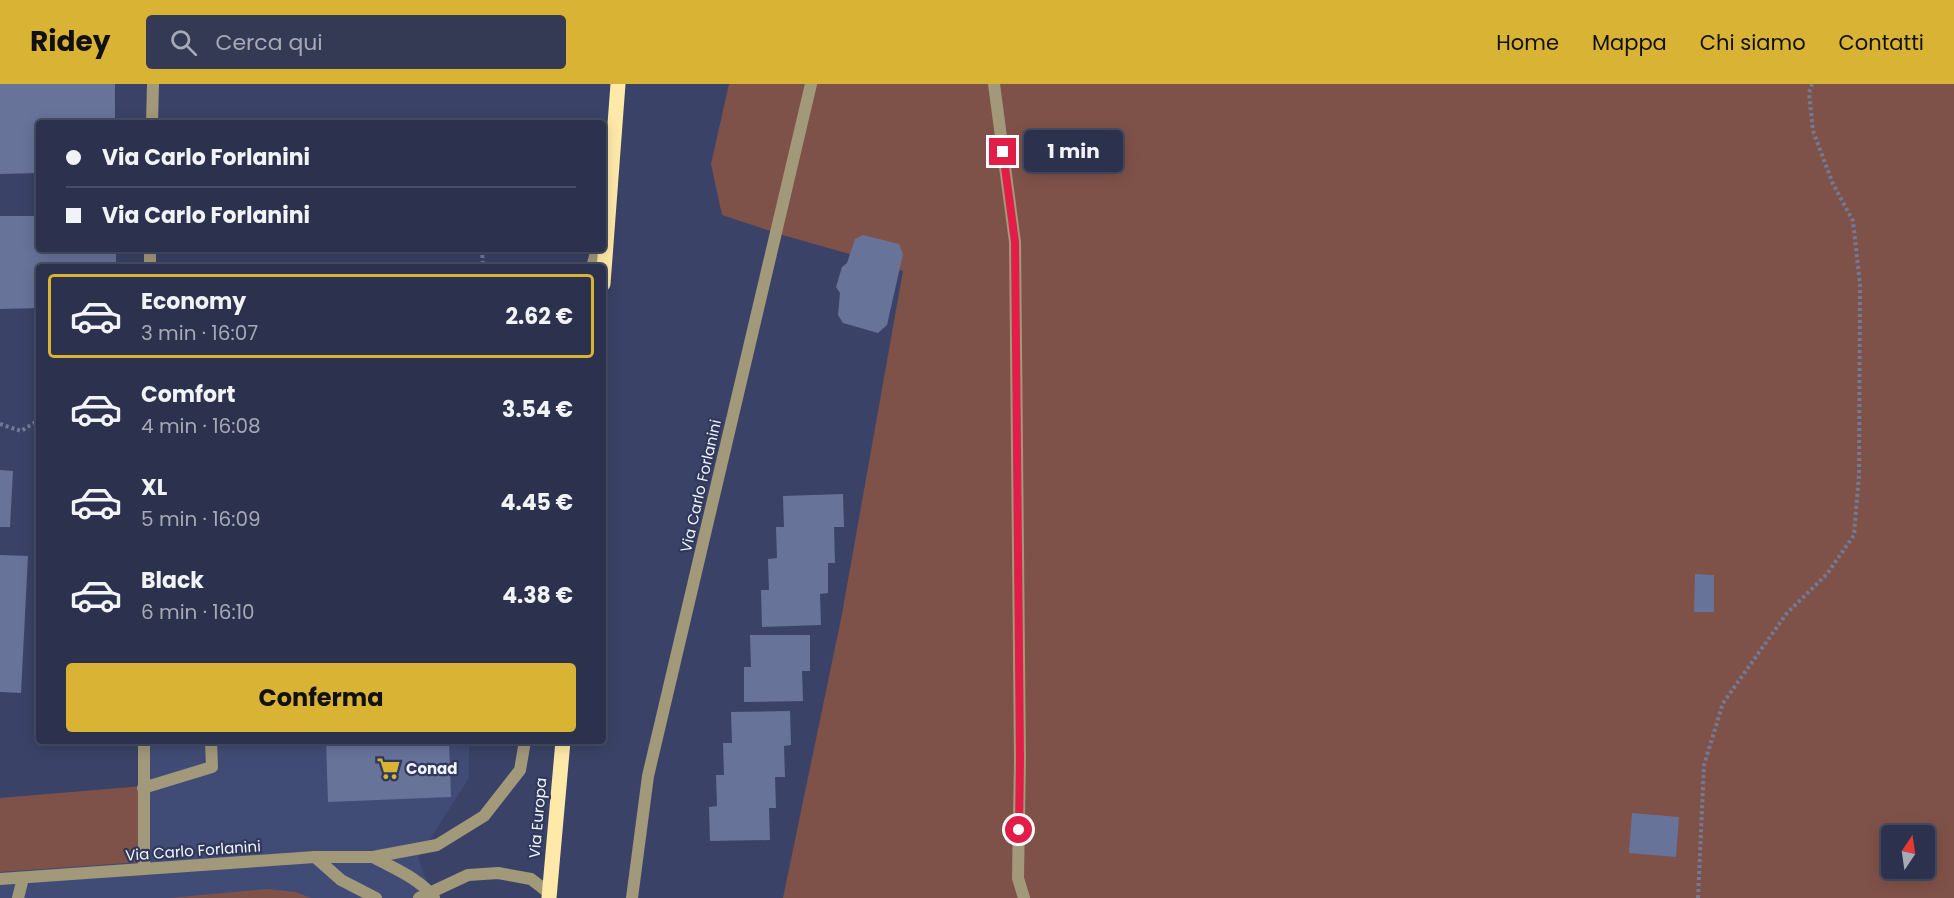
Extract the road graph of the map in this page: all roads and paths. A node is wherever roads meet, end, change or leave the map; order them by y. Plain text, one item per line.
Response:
1 (153, 84) edge
2 (618, 84) edge
3 (811, 84) edge
4 (994, 84) edge
5 (1812, 84) edge
6 (152, 120) edge
7 (610, 205) junction
8 (606, 219) edge
9 (606, 250) edge
10 (36, 422) edge
11 (0, 424) edge
12 (144, 744) edge
13 (211, 744) edge
14 (524, 744) edge
15 (562, 744) edge
16 (143, 788) junction
17 (373, 857) junction
18 (315, 858) junction
19 (144, 869) junction
20 (23, 878) junction
21 (1018, 878) junction
22 (0, 879) edge
23 (432, 895) edge
24 (549, 896) edge
25 (18, 898) edge
26 (376, 898) edge
27 (419, 898) edge
28 (632, 898) edge
29 (1015, 898) edge
30 (1024, 898) edge
31 (1698, 898) edge

1 - 6 street
2 - 7 main road
3 - 28 street, Via Carlo Forlanini
4 - 21 street
5 - 31 path
7 - 8 street
7 - 9 main road
10 - 11 path
12 - 16 street
13 - 16 street
14 - 17 street, Via Carlo Forlanini
15 - 24 main road, Via Europa
16 - 19 street
17 - 18 street, Via Carlo Forlanini
17 - 23 street
18 - 19 street, Via Carlo Forlanini
18 - 26 street
19 - 20 street, Via Carlo Forlanini
20 - 22 street, Via Carlo Forlanini
20 - 25 street
21 - 29 street
21 - 30 street
23 - 24 street
23 - 27 street

